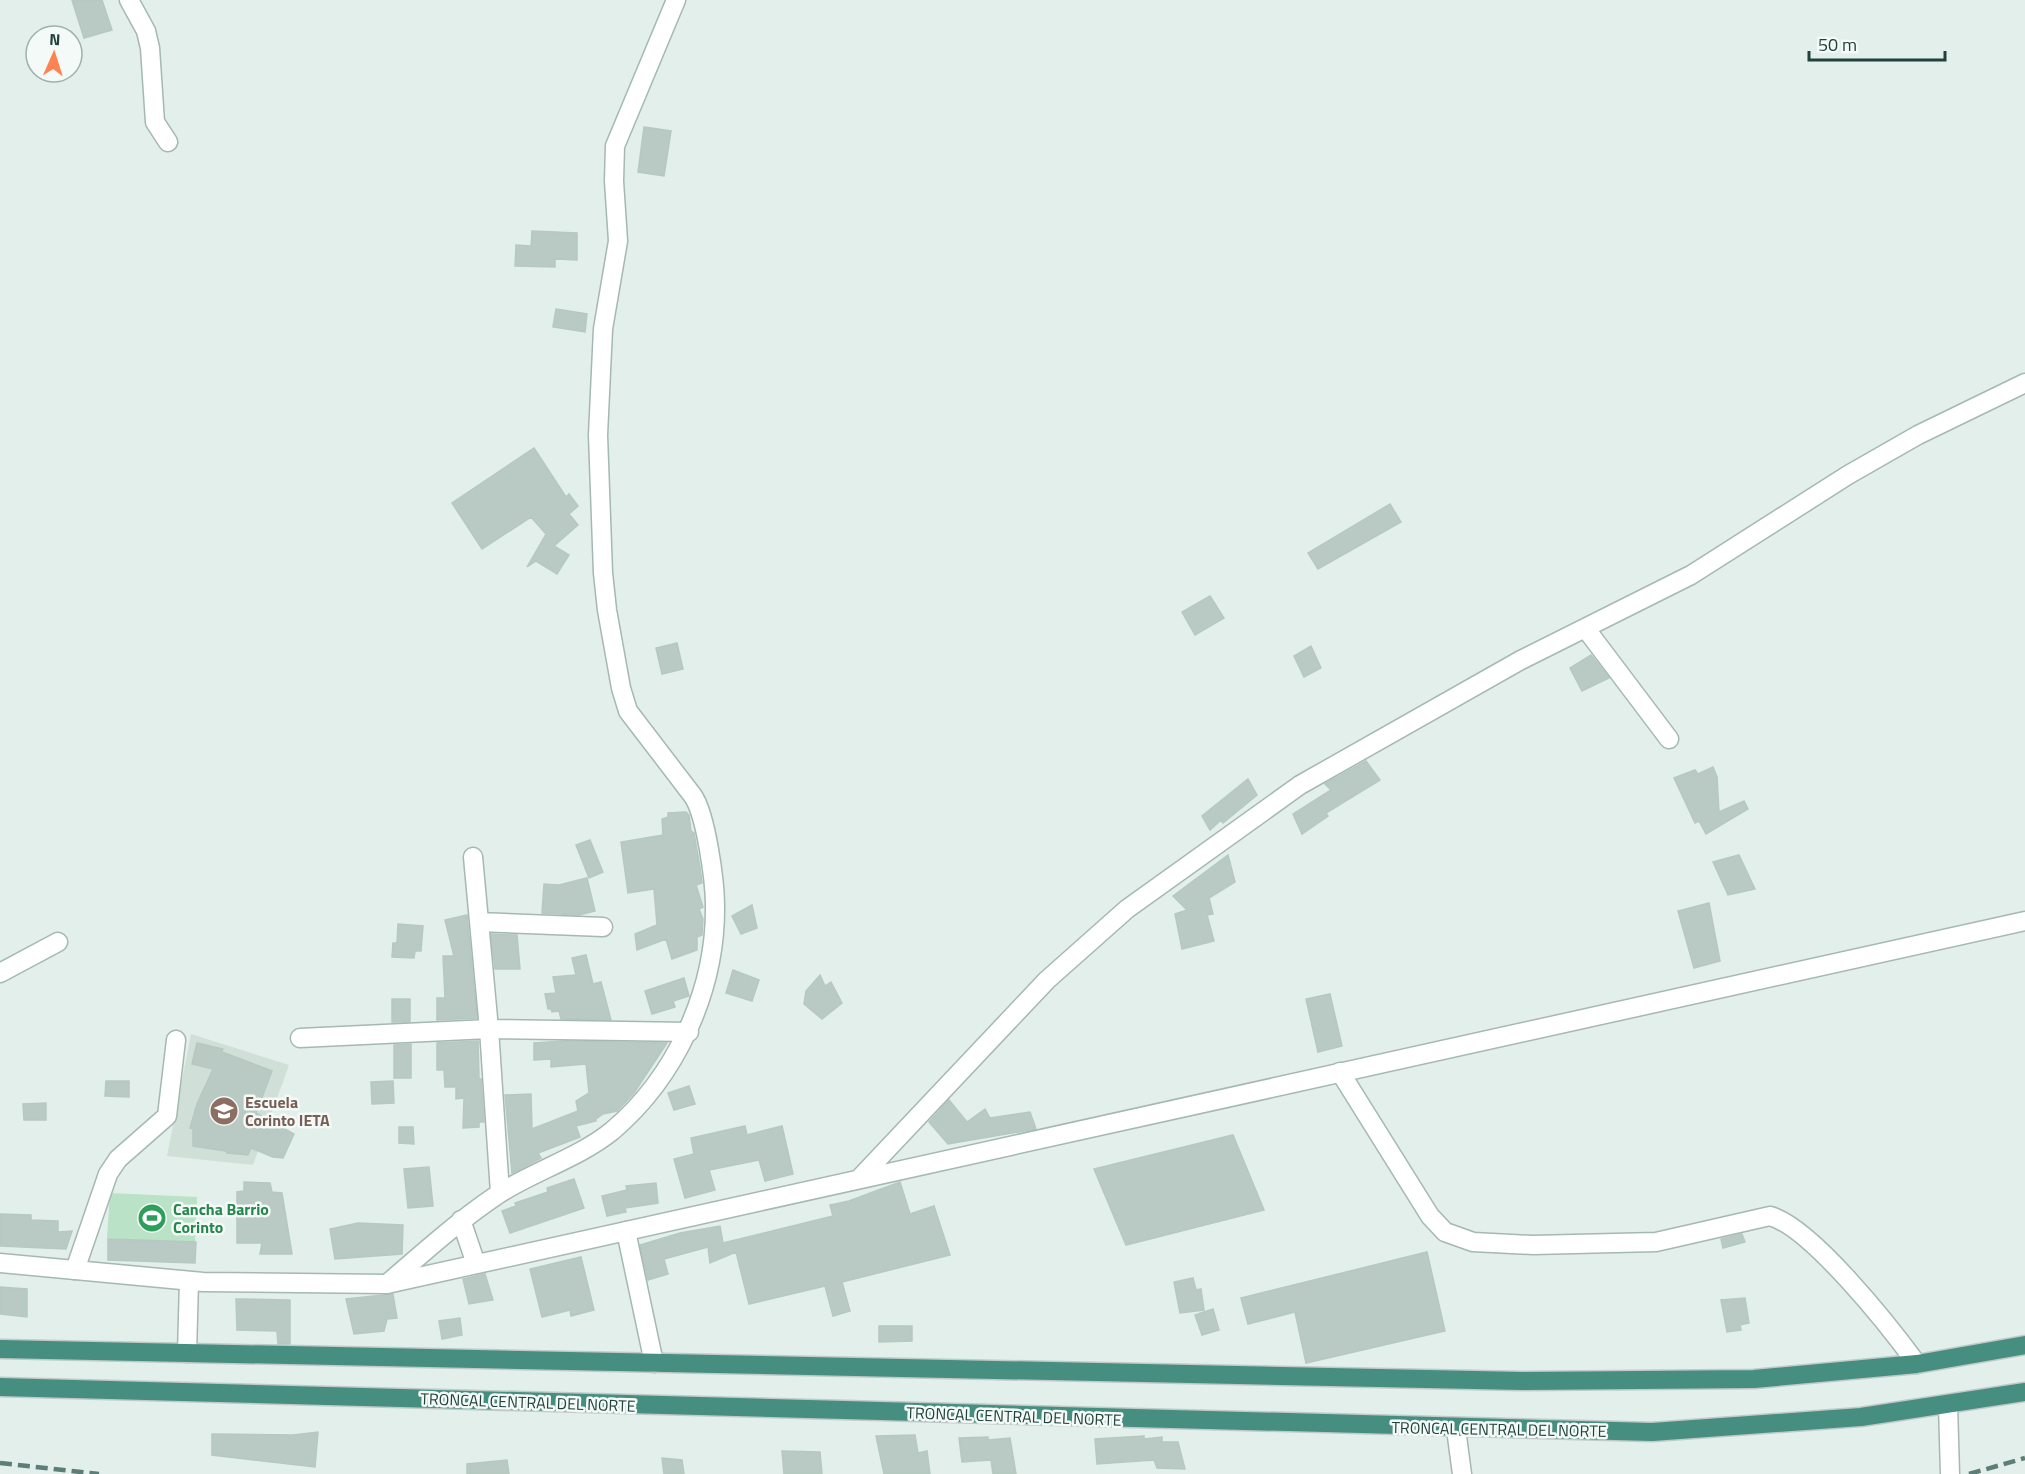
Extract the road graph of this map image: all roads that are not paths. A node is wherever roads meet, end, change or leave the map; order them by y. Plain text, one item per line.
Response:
1 (129, 0) edge
2 (676, 0) edge
3 (168, 142) dead end
4 (2025, 383) edge
5 (1586, 629) junction
6 (1669, 739) dead end
7 (474, 857) dead end
8 (2025, 921) edge
9 (479, 922) junction
10 (603, 927) dead end
11 (58, 942) dead end
12 (0, 973) edge
13 (489, 1029) junction
14 (689, 1032) junction
15 (300, 1038) dead end
16 (176, 1040) dead end
17 (1340, 1072) junction
18 (859, 1179) junction
19 (500, 1193) junction
20 (461, 1220) junction
21 (626, 1231) junction
22 (0, 1263) edge
23 (476, 1264) junction
24 (75, 1270) junction
25 (189, 1281) junction
26 (387, 1284) junction
27 (2025, 1345) edge
28 (0, 1349) edge
29 (187, 1353) junction
30 (654, 1363) junction
31 (1917, 1364) junction
32 (0, 1387) edge
33 (2025, 1392) edge
34 (1948, 1405) junction
35 (1456, 1429) junction
36 (1462, 1474) edge
37 (1950, 1474) edge

1 - 3 street
2 - 14 street
4 - 5 street
5 - 6 street
5 - 18 street
7 - 9 street
8 - 17 street
9 - 10 street
9 - 13 street
11 - 12 street
13 - 14 street
13 - 15 street
13 - 19 street
14 - 19 street
16 - 24 street
17 - 18 street
17 - 31 street
18 - 21 street
19 - 20 street
20 - 23 street
20 - 26 street
21 - 23 street
21 - 30 street
22 - 24 street
23 - 26 street
24 - 25 street
25 - 26 street
25 - 29 street
27 - 31 highway
28 - 29 highway
29 - 30 highway
30 - 31 highway
32 - 35 highway, TRONCAL CENTRAL DEL NORTE
33 - 34 highway, TRONCAL CENTRAL DEL NORTE
34 - 35 highway, TRONCAL CENTRAL DEL NORTE
34 - 37 street
35 - 36 street

